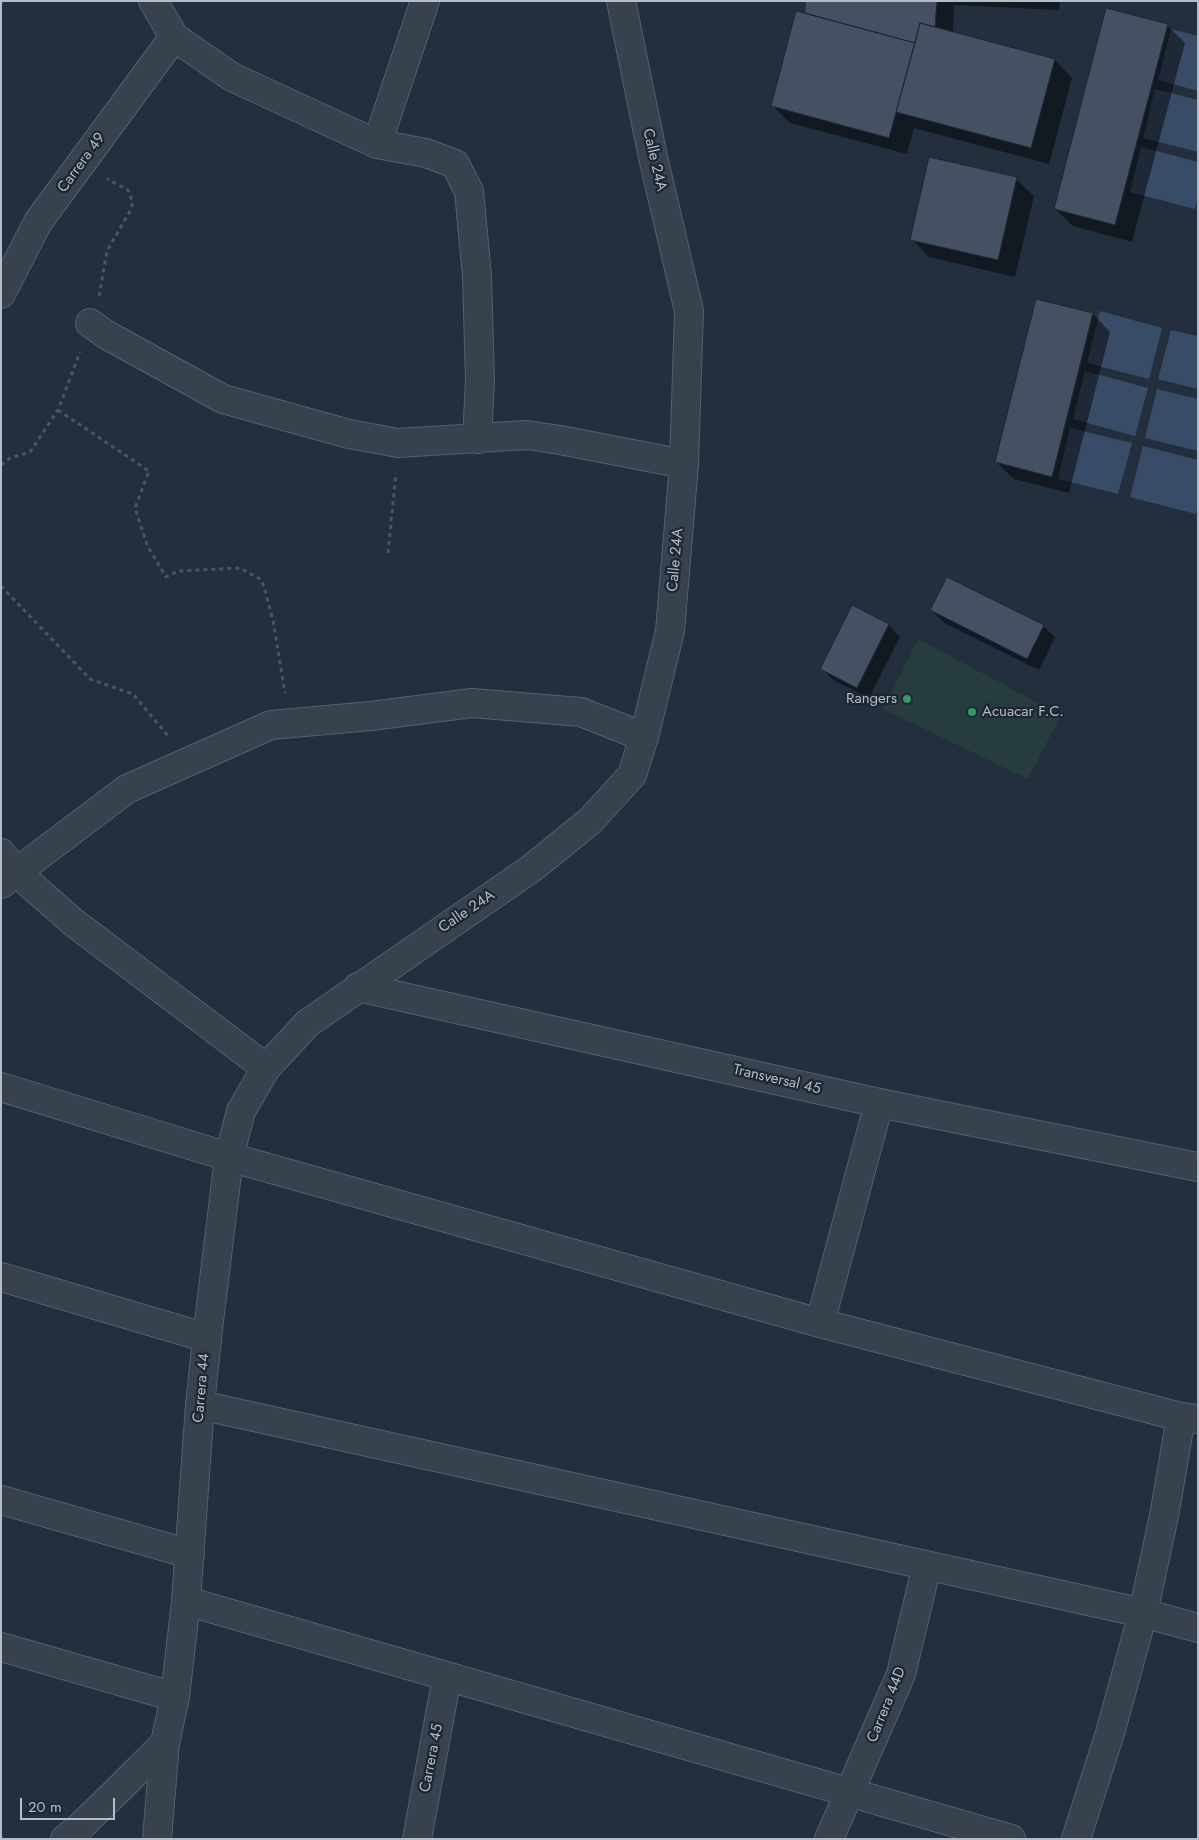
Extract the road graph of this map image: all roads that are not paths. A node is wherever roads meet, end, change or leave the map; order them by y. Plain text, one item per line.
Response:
1 (153, 1) edge
2 (425, 1) edge
3 (620, 1) edge
4 (174, 37) junction
5 (377, 144) junction
6 (1, 294) edge
7 (90, 323) road end
8 (476, 439) junction
9 (684, 464) junction
10 (644, 737) junction
11 (6, 870) edge
12 (358, 987) junction
13 (266, 1068) junction
14 (1, 1088) edge
15 (879, 1103) junction
16 (229, 1157) junction
17 (1198, 1167) edge
18 (1, 1277) edge
19 (820, 1323) junction
20 (207, 1338) junction
21 (200, 1405) junction
22 (1189, 1418) edge
23 (1, 1500) edge
24 (190, 1554) junction
25 (927, 1565) junction
26 (186, 1601) junction
27 (1143, 1613) junction
28 (1198, 1628) edge
29 (1, 1647) edge
30 (447, 1676) junction
31 (175, 1697) junction
32 (165, 1743) junction
33 (850, 1792) junction
34 (65, 1839) edge
35 (157, 1839) edge
36 (417, 1839) edge
37 (829, 1839) edge
38 (1011, 1839) edge
39 (1076, 1839) edge

1 - 4 street
2 - 5 street
3 - 9 street, Calle 24A
4 - 5 street
4 - 6 street, Carrera 49
5 - 8 street
7 - 8 street
8 - 9 street
9 - 10 street, Calle 24A
10 - 11 street
10 - 12 street, Calle 24A
11 - 13 street
12 - 13 street, Carrera 44
12 - 15 street, Transversal 45
13 - 16 street, Carrera 44
14 - 16 street
15 - 17 street, Transversal 45
15 - 19 street
16 - 19 street
16 - 20 street, Carrera 44
18 - 20 street
19 - 22 street
20 - 21 street, Carrera 44
21 - 24 street, Carrera 44
21 - 25 street
22 - 27 street
23 - 24 street
24 - 26 street, Carrera 44
25 - 27 street
25 - 33 street, Carrera 44D
26 - 30 street
26 - 31 street, Carrera 44
27 - 28 street
27 - 39 street
29 - 31 street
30 - 33 street
30 - 36 street, Carrera 45
31 - 32 street, Carrera 44
32 - 34 street
32 - 35 street, Carrera 44
33 - 37 street, Carrera 44D
33 - 38 street

